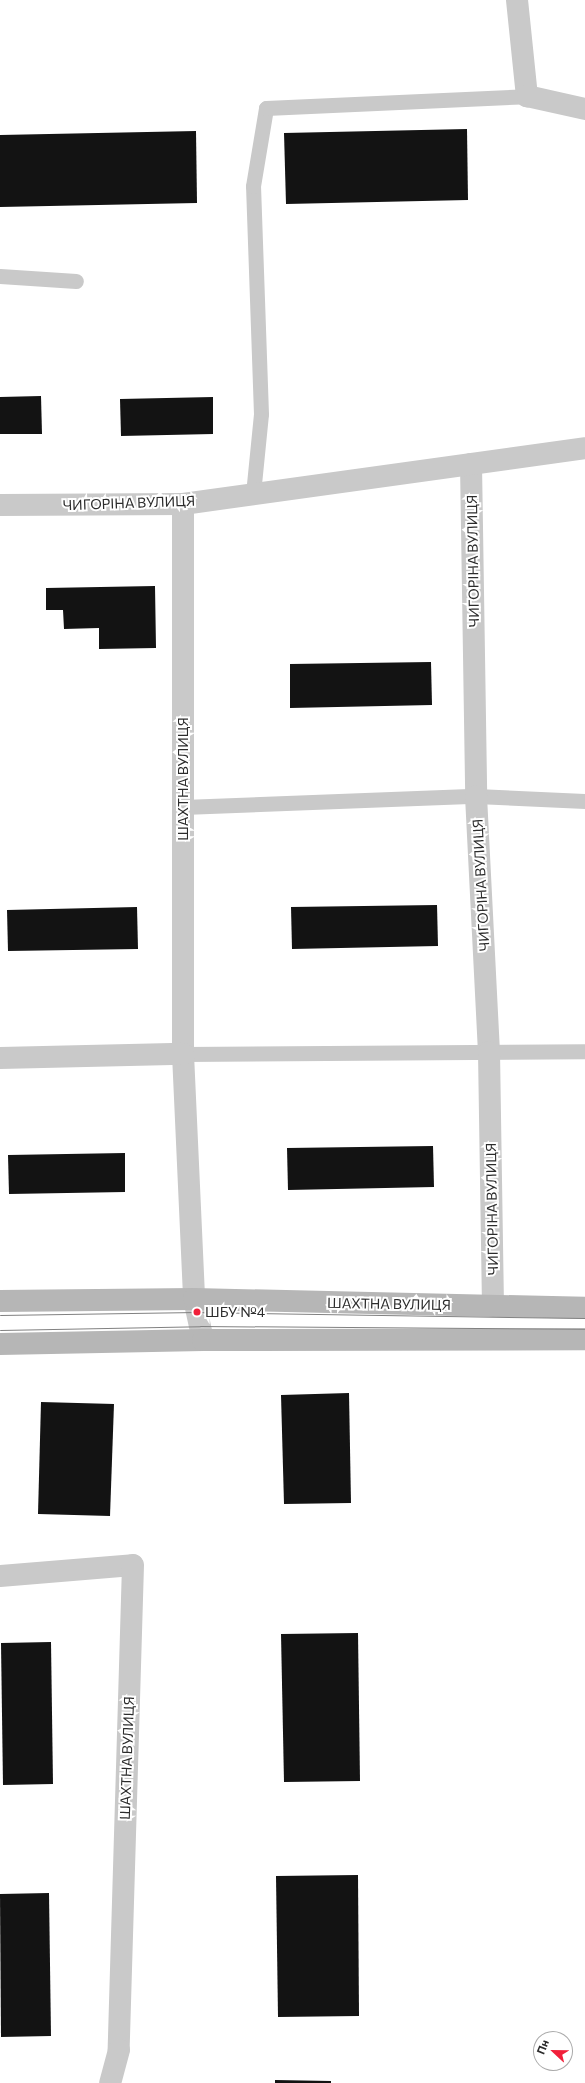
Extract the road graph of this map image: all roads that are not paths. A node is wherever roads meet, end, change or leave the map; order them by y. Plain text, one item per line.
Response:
1 (517, 0) edge
2 (527, 96) junction
3 (585, 110) edge
4 (0, 276) edge
5 (76, 281) dead end
6 (585, 448) edge
7 (471, 464) junction
8 (253, 494) junction
9 (183, 504) junction
10 (0, 505) edge
11 (476, 796) junction
12 (585, 801) edge
13 (183, 807) junction
14 (585, 1051) edge
15 (489, 1052) junction
16 (183, 1054) junction
17 (0, 1058) edge
18 (194, 1299) junction
19 (0, 1301) edge
20 (493, 1306) junction
21 (585, 1308) edge
22 (585, 1339) edge
23 (203, 1340) junction
24 (0, 1344) edge
25 (0, 1576) edge
26 (110, 2083) edge

1 - 2 street
2 - 3 street
2 - 8 lane
4 - 5 lane
6 - 7 street, ЧИГОРІНА ВУЛИЦЯ
7 - 8 street, ЧИГОРІНА ВУЛИЦЯ
7 - 11 street, ЧИГОРІНА ВУЛИЦЯ
8 - 9 street, ЧИГОРІНА ВУЛИЦЯ
9 - 10 street, ЧИГОРІНА ВУЛИЦЯ
9 - 13 street, ШАХТНА ВУЛИЦЯ
11 - 12 lane
11 - 13 lane
11 - 15 street, ЧИГОРІНА ВУЛИЦЯ
13 - 16 street, ШАХТНА ВУЛИЦЯ
14 - 15 lane
15 - 16 lane
15 - 20 street, ЧИГОРІНА ВУЛИЦЯ
16 - 17 street
16 - 18 street, ШАХТНА ВУЛИЦЯ
18 - 19 main road, ШАХТНА ВУЛИЦЯ
18 - 20 main road, ШАХТНА ВУЛИЦЯ
18 - 23 street, ШАХТНА ВУЛИЦЯ
20 - 21 main road, ШАХТНА ВУЛИЦЯ
22 - 23 main road
23 - 24 main road
25 - 26 street, ШАХТНА ВУЛИЦЯ

